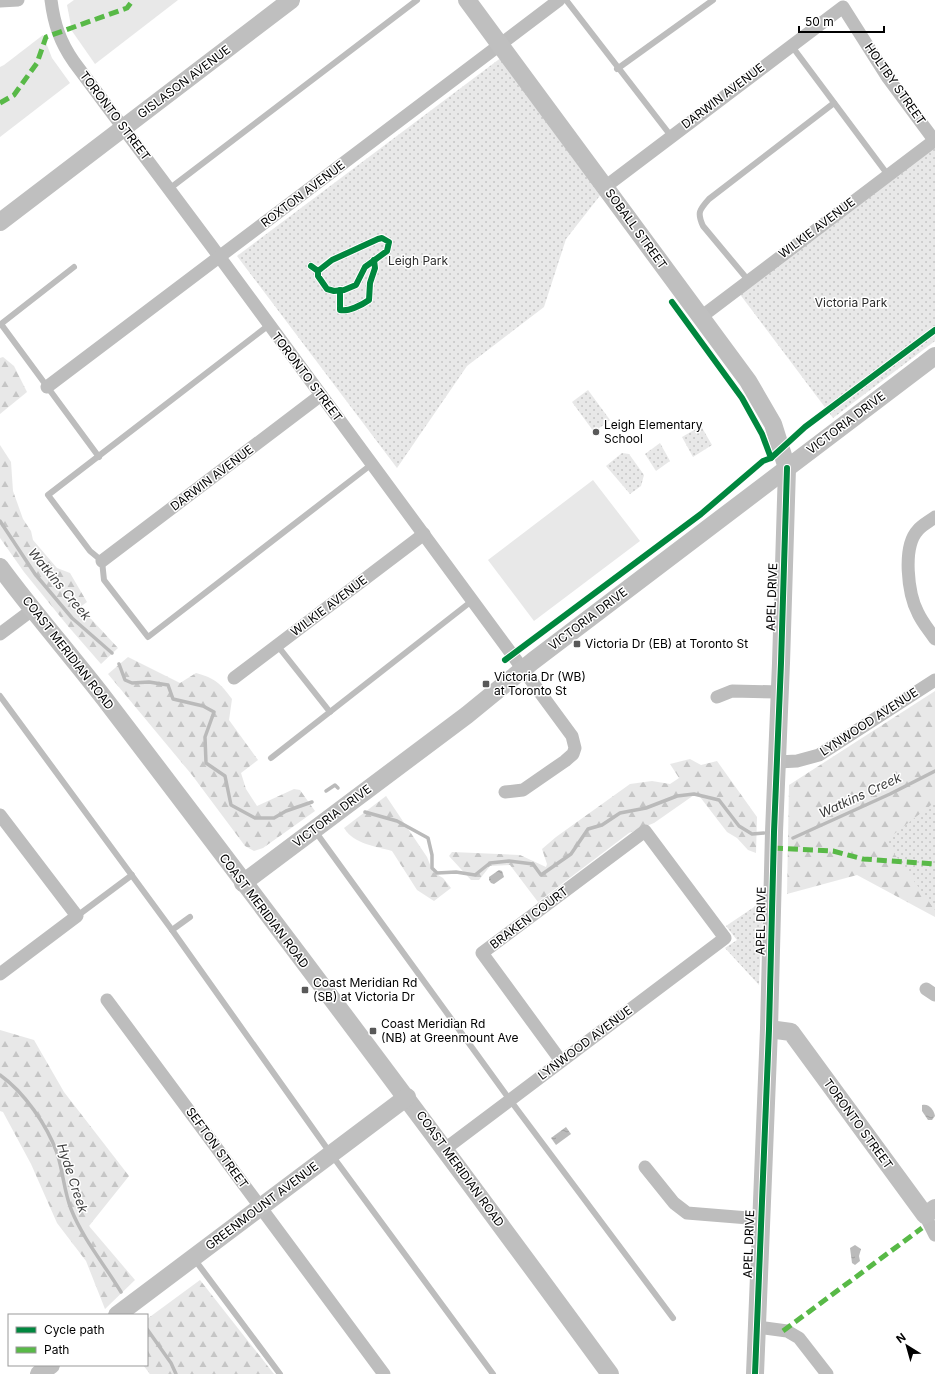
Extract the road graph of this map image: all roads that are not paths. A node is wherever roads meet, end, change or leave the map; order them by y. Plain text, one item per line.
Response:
1 (18, 0) edge
2 (51, 0) edge
3 (291, 0) edge
4 (417, 0) edge
5 (467, 0) edge
6 (559, 0) edge
7 (566, 0) edge
8 (713, 0) edge
9 (0, 1) edge
10 (843, 3) edge
11 (500, 45) junction
12 (791, 45) junction
13 (618, 69) junction
14 (834, 103) junction
15 (123, 128) junction
16 (671, 136) junction
17 (935, 140) edge
18 (888, 175) junction
19 (605, 187) junction
20 (170, 189) junction
21 (0, 222) edge
22 (219, 258) junction
23 (74, 267) dead end
24 (748, 280) junction
25 (701, 317) junction
26 (269, 326) junction
27 (935, 356) edge
28 (47, 387) junction
29 (321, 396) junction
30 (99, 457) junction
31 (372, 464) junction
32 (787, 468) junction
33 (935, 517) edge
34 (424, 534) junction
35 (102, 561) junction
36 (0, 566) edge
37 (473, 600) junction
38 (32, 610) junction
39 (0, 634) edge
40 (935, 638) edge
41 (277, 645) junction
42 (523, 668) junction
43 (234, 678) dead end
44 (935, 680) edge
45 (780, 692) junction
46 (0, 696) edge
47 (716, 697) dead end
48 (330, 712) junction
49 (271, 758) dead end
50 (778, 762) junction
51 (506, 792) dead end
52 (0, 816) edge
53 (314, 830) junction
54 (645, 831) joint
55 (132, 875) junction
56 (243, 883) junction
57 (77, 916) junction
58 (190, 917) dead end
59 (172, 930) junction
60 (0, 974) edge
61 (107, 1000) dead end
62 (769, 1030) junction
63 (561, 1061) junction
64 (407, 1097) junction
65 (510, 1100) junction
66 (445, 1149) junction
67 (331, 1154) junction
68 (645, 1167) dead end
69 (261, 1207) junction
70 (930, 1211) edge
71 (761, 1219) junction
72 (935, 1235) edge
73 (194, 1258) junction
74 (118, 1314) edge
75 (673, 1318) dead end
76 (757, 1327) junction
77 (50, 1366) edge
78 (39, 1374) edge
79 (280, 1374) edge
80 (384, 1374) edge
81 (493, 1374) edge
82 (610, 1374) edge
83 (755, 1374) edge
84 (827, 1374) edge

1 - 9 street
2 - 15 street, TORONTO STREET
3 - 15 street, GISLASON AVENUE
4 - 20 lane
5 - 11 street, SOBALL STREET
6 - 11 street, ROXTON AVENUE
7 - 13 lane
8 - 13 lane
10 - 12 street, DARWIN AVENUE
10 - 17 street, HOLTBY STREET
11 - 19 street, SOBALL STREET
11 - 22 street, ROXTON AVENUE
12 - 14 lane
12 - 16 street, DARWIN AVENUE
13 - 16 lane
14 - 18 lane
14 - 24 lane
15 - 20 street, TORONTO STREET
15 - 21 street, GISLASON AVENUE
16 - 19 street, DARWIN AVENUE
17 - 18 street, WILKIE AVENUE
18 - 24 street, WILKIE AVENUE
19 - 25 street, SOBALL STREET
20 - 22 street, TORONTO STREET
22 - 26 street, TORONTO STREET
22 - 28 street, ROXTON AVENUE
23 - 28 lane
24 - 25 street, WILKIE AVENUE
25 - 32 street, SOBALL STREET
26 - 29 street, TORONTO STREET
26 - 30 lane
27 - 32 street, VICTORIA DRIVE
28 - 30 lane
29 - 31 street, TORONTO STREET
29 - 35 street, DARWIN AVENUE
30 - 35 lane
31 - 34 street, TORONTO STREET
31 - 35 lane
32 - 42 street, VICTORIA DRIVE
32 - 45 street, APEL DRIVE
33 - 40 street
34 - 37 street, TORONTO STREET
34 - 41 street, WILKIE AVENUE
36 - 38 street, COAST MERIDIAN ROAD
37 - 42 street, TORONTO STREET
37 - 48 lane
38 - 39 street
38 - 56 street, COAST MERIDIAN ROAD
41 - 43 street, WILKIE AVENUE
41 - 48 lane
42 - 51 street, TORONTO STREET
42 - 53 street, VICTORIA DRIVE
44 - 50 street, LYNWOOD AVENUE
45 - 47 street
45 - 50 street, APEL DRIVE
46 - 55 lane
48 - 49 lane
50 - 62 street, APEL DRIVE
52 - 57 street
53 - 56 street, VICTORIA DRIVE
53 - 65 lane
54 - 63 street, BRAKEN COURT
54 - 63 street, LYNWOOD AVENUE
55 - 57 lane
55 - 59 lane
56 - 64 street, COAST MERIDIAN ROAD
57 - 60 street
58 - 59 lane
59 - 67 lane
61 - 69 street, SEFTON STREET
62 - 70 street, TORONTO STREET
62 - 71 street, APEL DRIVE
63 - 65 street, LYNWOOD AVENUE
64 - 66 street, COAST MERIDIAN ROAD
64 - 67 street, GREENMOUNT AVENUE
65 - 66 street, LYNWOOD AVENUE
65 - 75 lane
66 - 82 street, COAST MERIDIAN ROAD
67 - 69 street, GREENMOUNT AVENUE
67 - 81 lane
68 - 71 street
69 - 73 street, GREENMOUNT AVENUE
69 - 80 street, SEFTON STREET
70 - 72 street, TORONTO STREET
71 - 76 street, APEL DRIVE
73 - 74 street, GREENMOUNT AVENUE
73 - 79 lane
76 - 83 street, APEL DRIVE
76 - 84 street
77 - 78 street

